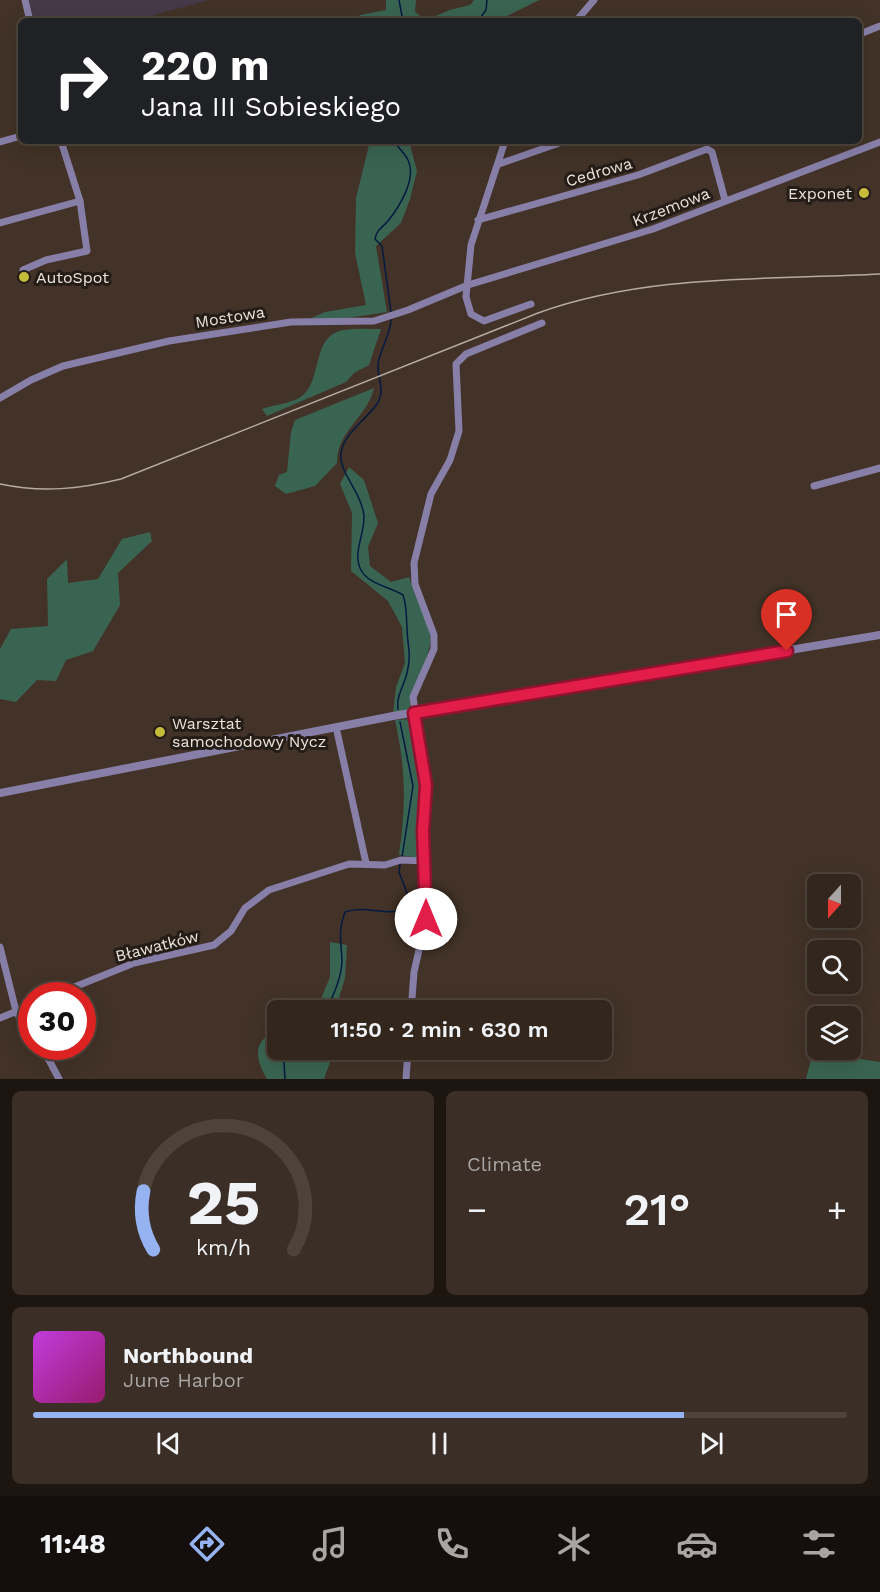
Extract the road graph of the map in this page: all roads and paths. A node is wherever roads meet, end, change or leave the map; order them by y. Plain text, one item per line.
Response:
1 (25, 0) edge
2 (594, 0) edge
3 (29, 18) edge
4 (579, 18) edge
5 (880, 26) edge
6 (862, 33) edge
7 (18, 137) edge
8 (0, 142) edge
9 (880, 142) edge
10 (62, 144) edge
11 (504, 144) edge
12 (556, 144) edge
13 (499, 164) junction
14 (80, 201) junction
15 (725, 201) junction
16 (478, 220) junction
17 (0, 223) edge
18 (23, 270) dead end
19 (468, 285) junction
20 (531, 304) dead end
21 (542, 323) dead end
22 (0, 398) edge
23 (880, 468) edge
24 (814, 486) dead end
25 (880, 635) edge
26 (414, 713) junction
27 (336, 727) junction
28 (0, 793) edge
29 (424, 861) junction
30 (366, 863) junction
31 (0, 947) edge
32 (87, 982) edge
33 (412, 1000) edge
34 (16, 1011) junction
35 (18, 1015) edge
36 (0, 1018) edge
37 (49, 1060) edge
38 (407, 1060) edge
39 (59, 1079) edge
40 (406, 1079) edge

1 - 3 street
2 - 4 street
5 - 6 street
7 - 8 street
9 - 15 street, Krzemowa
10 - 14 street
11 - 13 street
12 - 13 street
13 - 16 street
14 - 17 street
14 - 18 street
15 - 16 street, Cedrowa
15 - 19 street, Krzemowa
16 - 19 street
19 - 20 street
19 - 22 street, Mostowa
21 - 26 street
23 - 24 street
25 - 26 street
26 - 27 street
26 - 29 street
27 - 28 street
27 - 30 street
29 - 30 street, Bławatków
29 - 33 street
30 - 32 street, Bławatków
31 - 34 street
34 - 35 street
34 - 36 street
37 - 39 street
38 - 40 street

